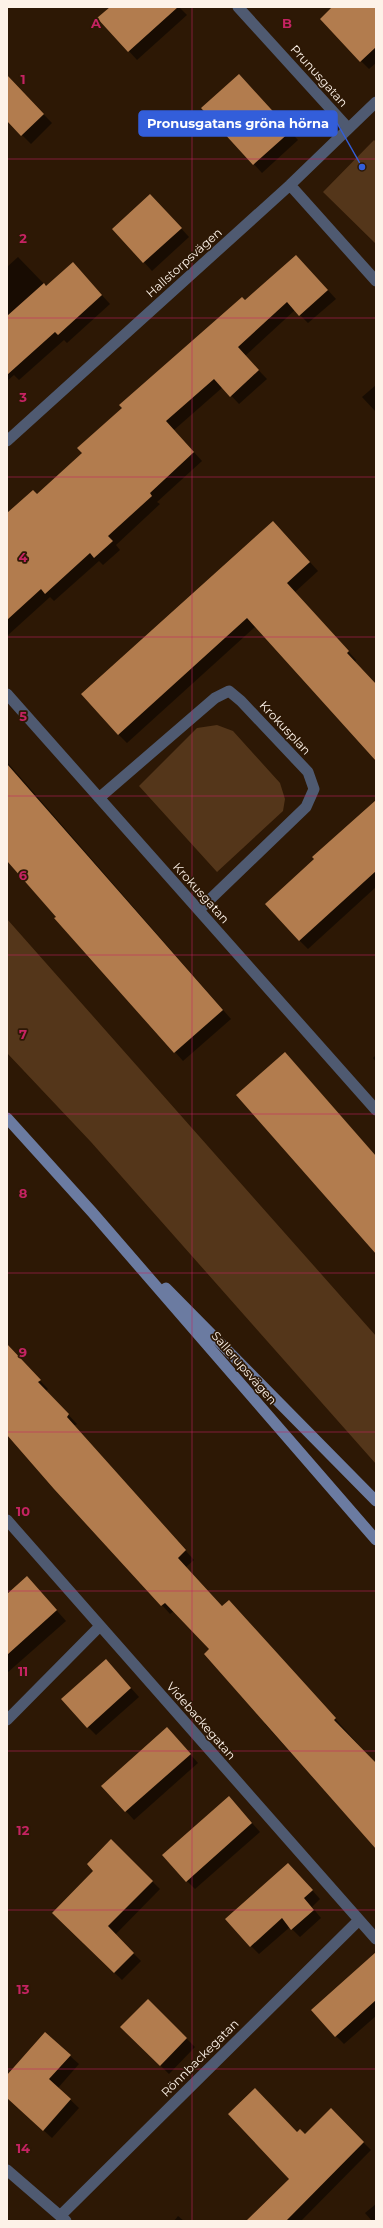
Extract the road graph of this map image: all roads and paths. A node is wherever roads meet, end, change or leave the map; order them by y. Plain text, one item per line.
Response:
1 (238, 7) edge
2 (376, 102) edge
3 (348, 128) junction
4 (290, 185) junction
5 (376, 281) edge
6 (7, 441) edge
7 (7, 694) edge
8 (99, 798) junction
9 (199, 910) junction
10 (376, 1110) edge
11 (7, 1118) edge
12 (92, 1212) junction
13 (376, 1501) edge
14 (7, 1520) edge
15 (376, 1540) edge
16 (100, 1626) junction
17 (7, 1720) edge
18 (359, 1920) junction
19 (376, 1939) edge
20 (7, 2170) edge
21 (63, 2218) edge

1 - 3 street, Prunusgatan
2 - 3 street, Hallstorpsvägen
3 - 4 street, Hallstorpsvägen
4 - 5 street
4 - 6 street, Hallstorpsvägen
7 - 8 street, Krokusgatan
8 - 9 street, Krokusgatan
8 - 9 street, Krokusplan
9 - 10 street, Krokusgatan
11 - 12 main road, Sallerupsvägen
12 - 13 main road, Sallerupsvägen
12 - 15 main road, Sallerupsvägen
14 - 16 street, Videbackegatan
16 - 17 street
16 - 18 street, Videbackegatan
18 - 19 street, Videbackegatan
18 - 21 street, Rönnbackegatan
20 - 21 street

